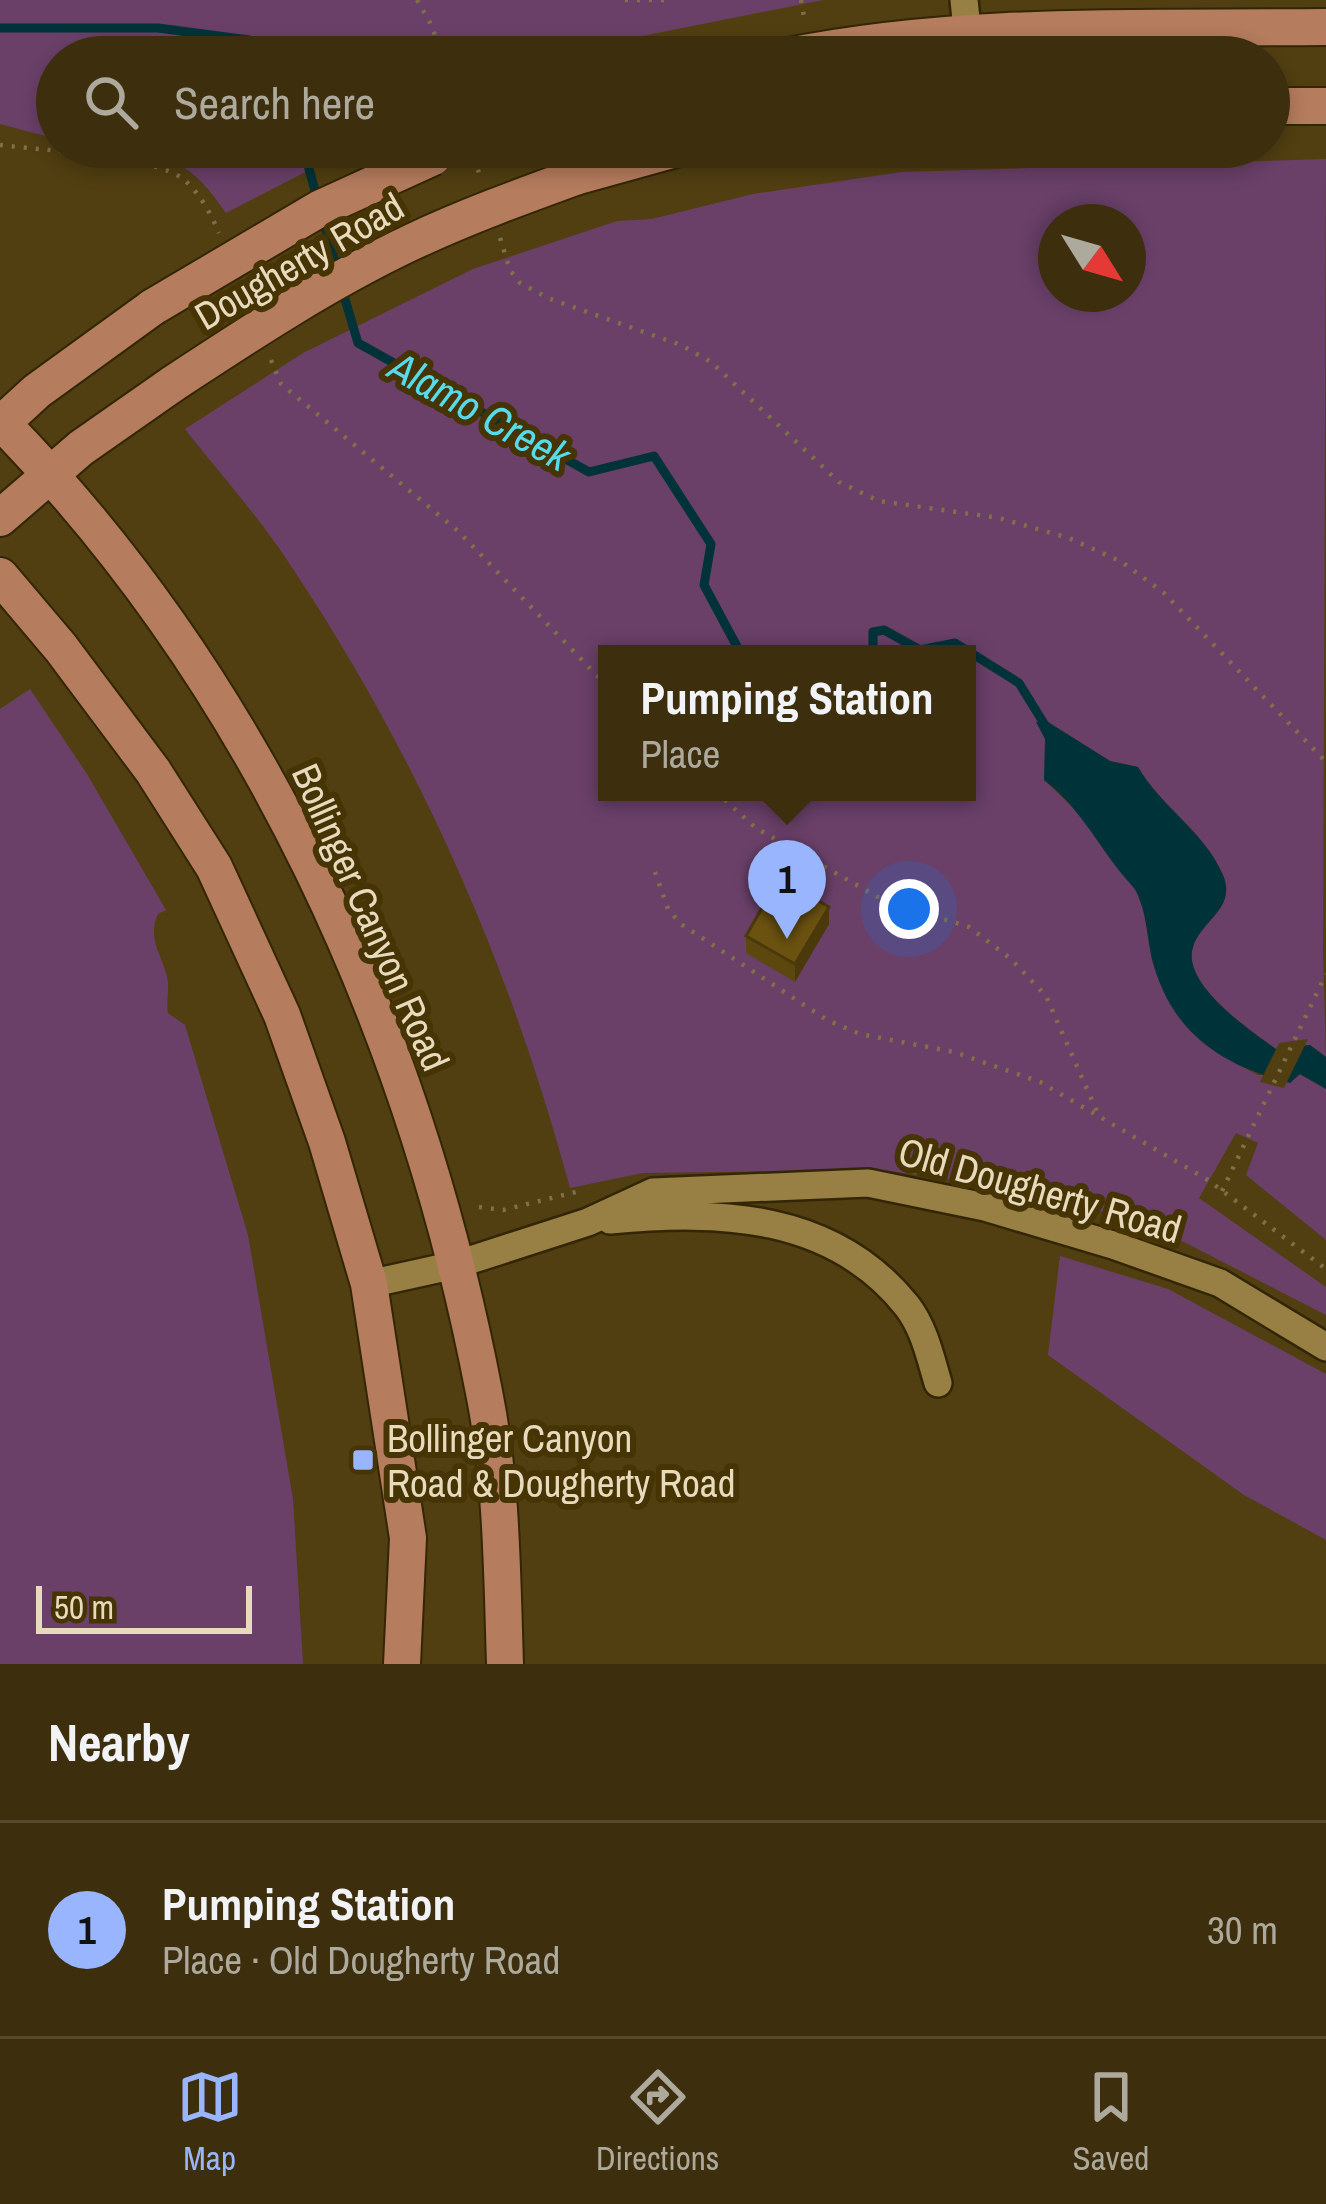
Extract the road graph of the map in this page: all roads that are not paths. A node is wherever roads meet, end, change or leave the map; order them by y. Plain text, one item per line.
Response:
1 (1326, 27) edge
2 (967, 31) edge
3 (932, 36) edge
4 (1290, 106) edge
5 (1326, 106) edge
6 (413, 168) edge
7 (607, 168) edge
8 (1, 423) edge
9 (52, 475) junction
10 (0, 518) edge
11 (0, 577) edge
12 (588, 1222) junction
13 (455, 1265) junction
14 (369, 1284) junction
15 (1326, 1347) edge
16 (938, 1383) dead end
17 (403, 1664) edge
18 (505, 1664) edge

1 - 2 main road
2 - 3 main road
4 - 5 main road
6 - 8 main road, Dougherty Road, bridge
7 - 9 main road, Dougherty Road, bridge
8 - 9 main road, Dougherty Road
9 - 10 main road, Dougherty Road
9 - 13 main road, Bollinger Canyon Road
11 - 14 main road
12 - 13 street, Old Dougherty Road
12 - 15 street, Old Dougherty Road
12 - 16 street
13 - 14 street, Old Dougherty Road
13 - 18 main road, Bollinger Canyon Road
14 - 17 main road

